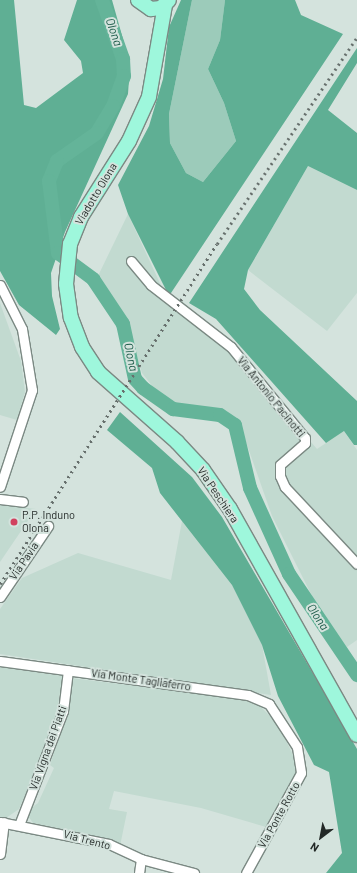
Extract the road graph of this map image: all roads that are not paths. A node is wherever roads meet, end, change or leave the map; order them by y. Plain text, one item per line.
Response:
1 (167, 2) edge
2 (142, 4) edge
3 (159, 32) junction
4 (131, 261) dead end
5 (66, 275) joint
6 (0, 285) edge
7 (0, 487) edge
8 (0, 499) edge
9 (23, 502) dead end
10 (48, 526) dead end
11 (357, 564) edge
12 (0, 597) edge
13 (0, 661) edge
14 (68, 670) junction
15 (277, 713) joint
16 (357, 735) edge
17 (2, 822) edge
18 (19, 825) junction
19 (0, 854) edge
20 (141, 859) junction
21 (139, 873) edge
22 (194, 873) edge
23 (246, 873) edge

1 - 2 main road
1 - 3 main road
2 - 3 main road
3 - 5 main road, Viadotto Olona
4 - 11 street, Via Antonio Pacinotti
5 - 16 main road, Via Peschiera
6 - 7 street
8 - 9 street
10 - 12 street, Via Pavia
13 - 14 street, Via Monte Tagliaferro
14 - 15 street, Via Monte Tagliaferro
14 - 18 street, Via Vigna dei Piatti
15 - 23 street, Via Ponte Rotto
17 - 18 street, Via Trento
17 - 19 street
18 - 20 street, Via Trento
20 - 21 street
20 - 22 street, Via Trento

